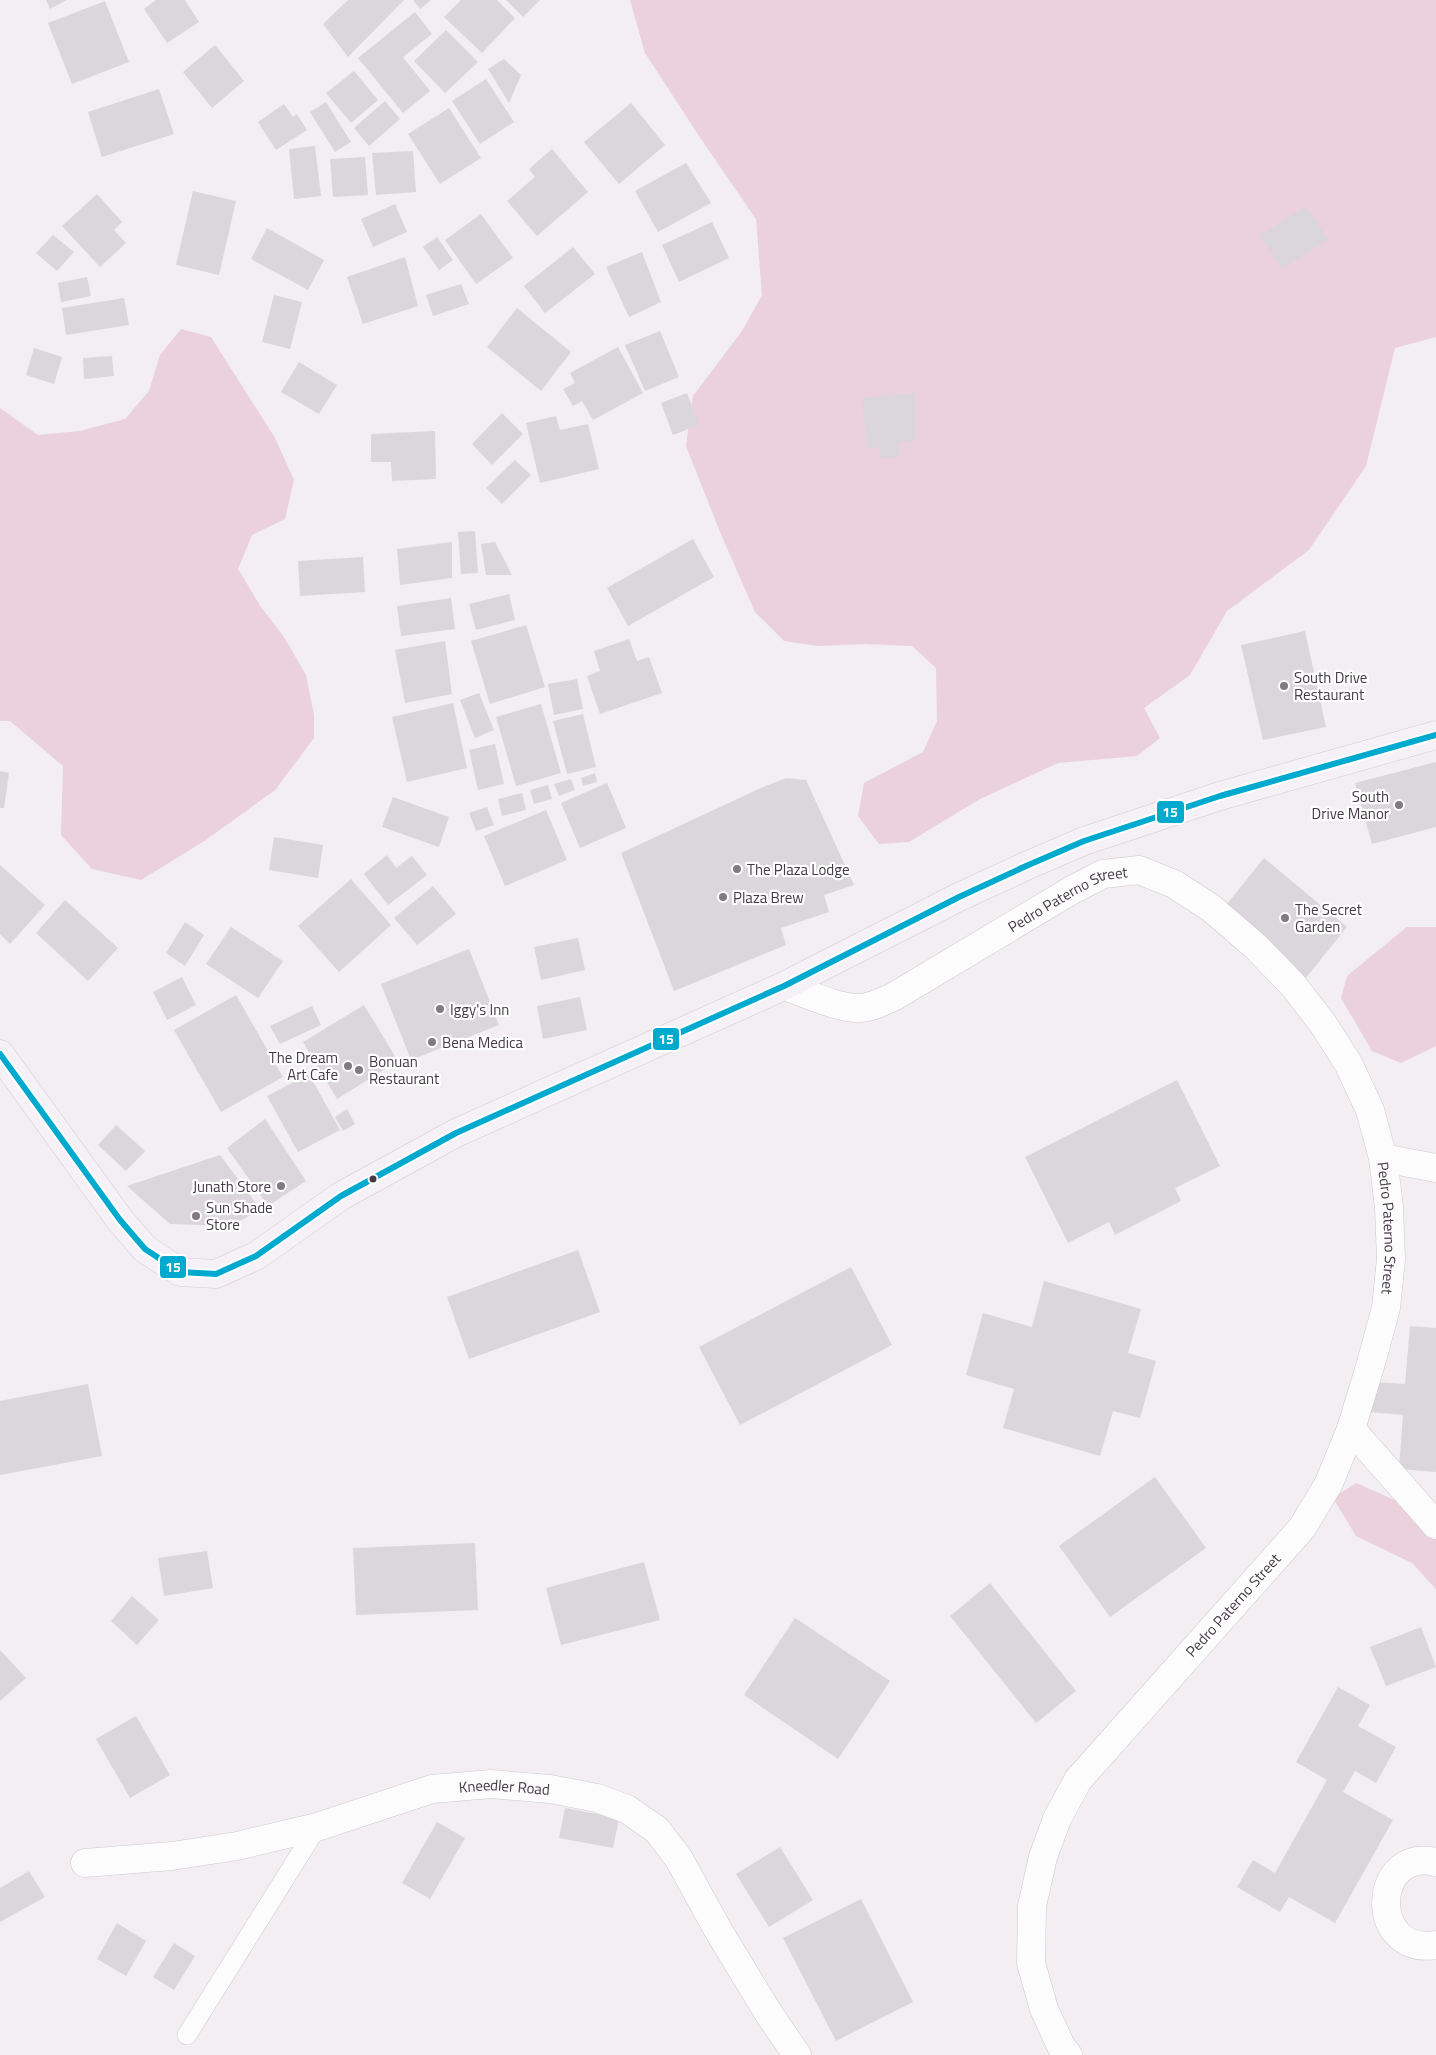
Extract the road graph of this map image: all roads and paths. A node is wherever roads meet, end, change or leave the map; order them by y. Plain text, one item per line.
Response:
1 (1436, 736) edge
2 (784, 986) junction
3 (0, 1054) edge
4 (1383, 1158) junction
5 (1436, 1168) edge
6 (1351, 1429) junction
7 (1436, 1525) edge
8 (317, 1827) junction
9 (85, 1862) dead end
10 (1436, 1862) edge
11 (1436, 1945) edge
12 (187, 2035) dead end
13 (797, 2055) edge
14 (1068, 2055) edge

1 - 2 main road
2 - 3 main road
2 - 4 street, Pedro Paterno Street
4 - 5 street
4 - 6 street, Pedro Paterno Street
6 - 7 street
6 - 14 street, Pedro Paterno Street
8 - 9 street, Kneedler Road
8 - 12 lane
8 - 13 street, Kneedler Road
10 - 11 street

